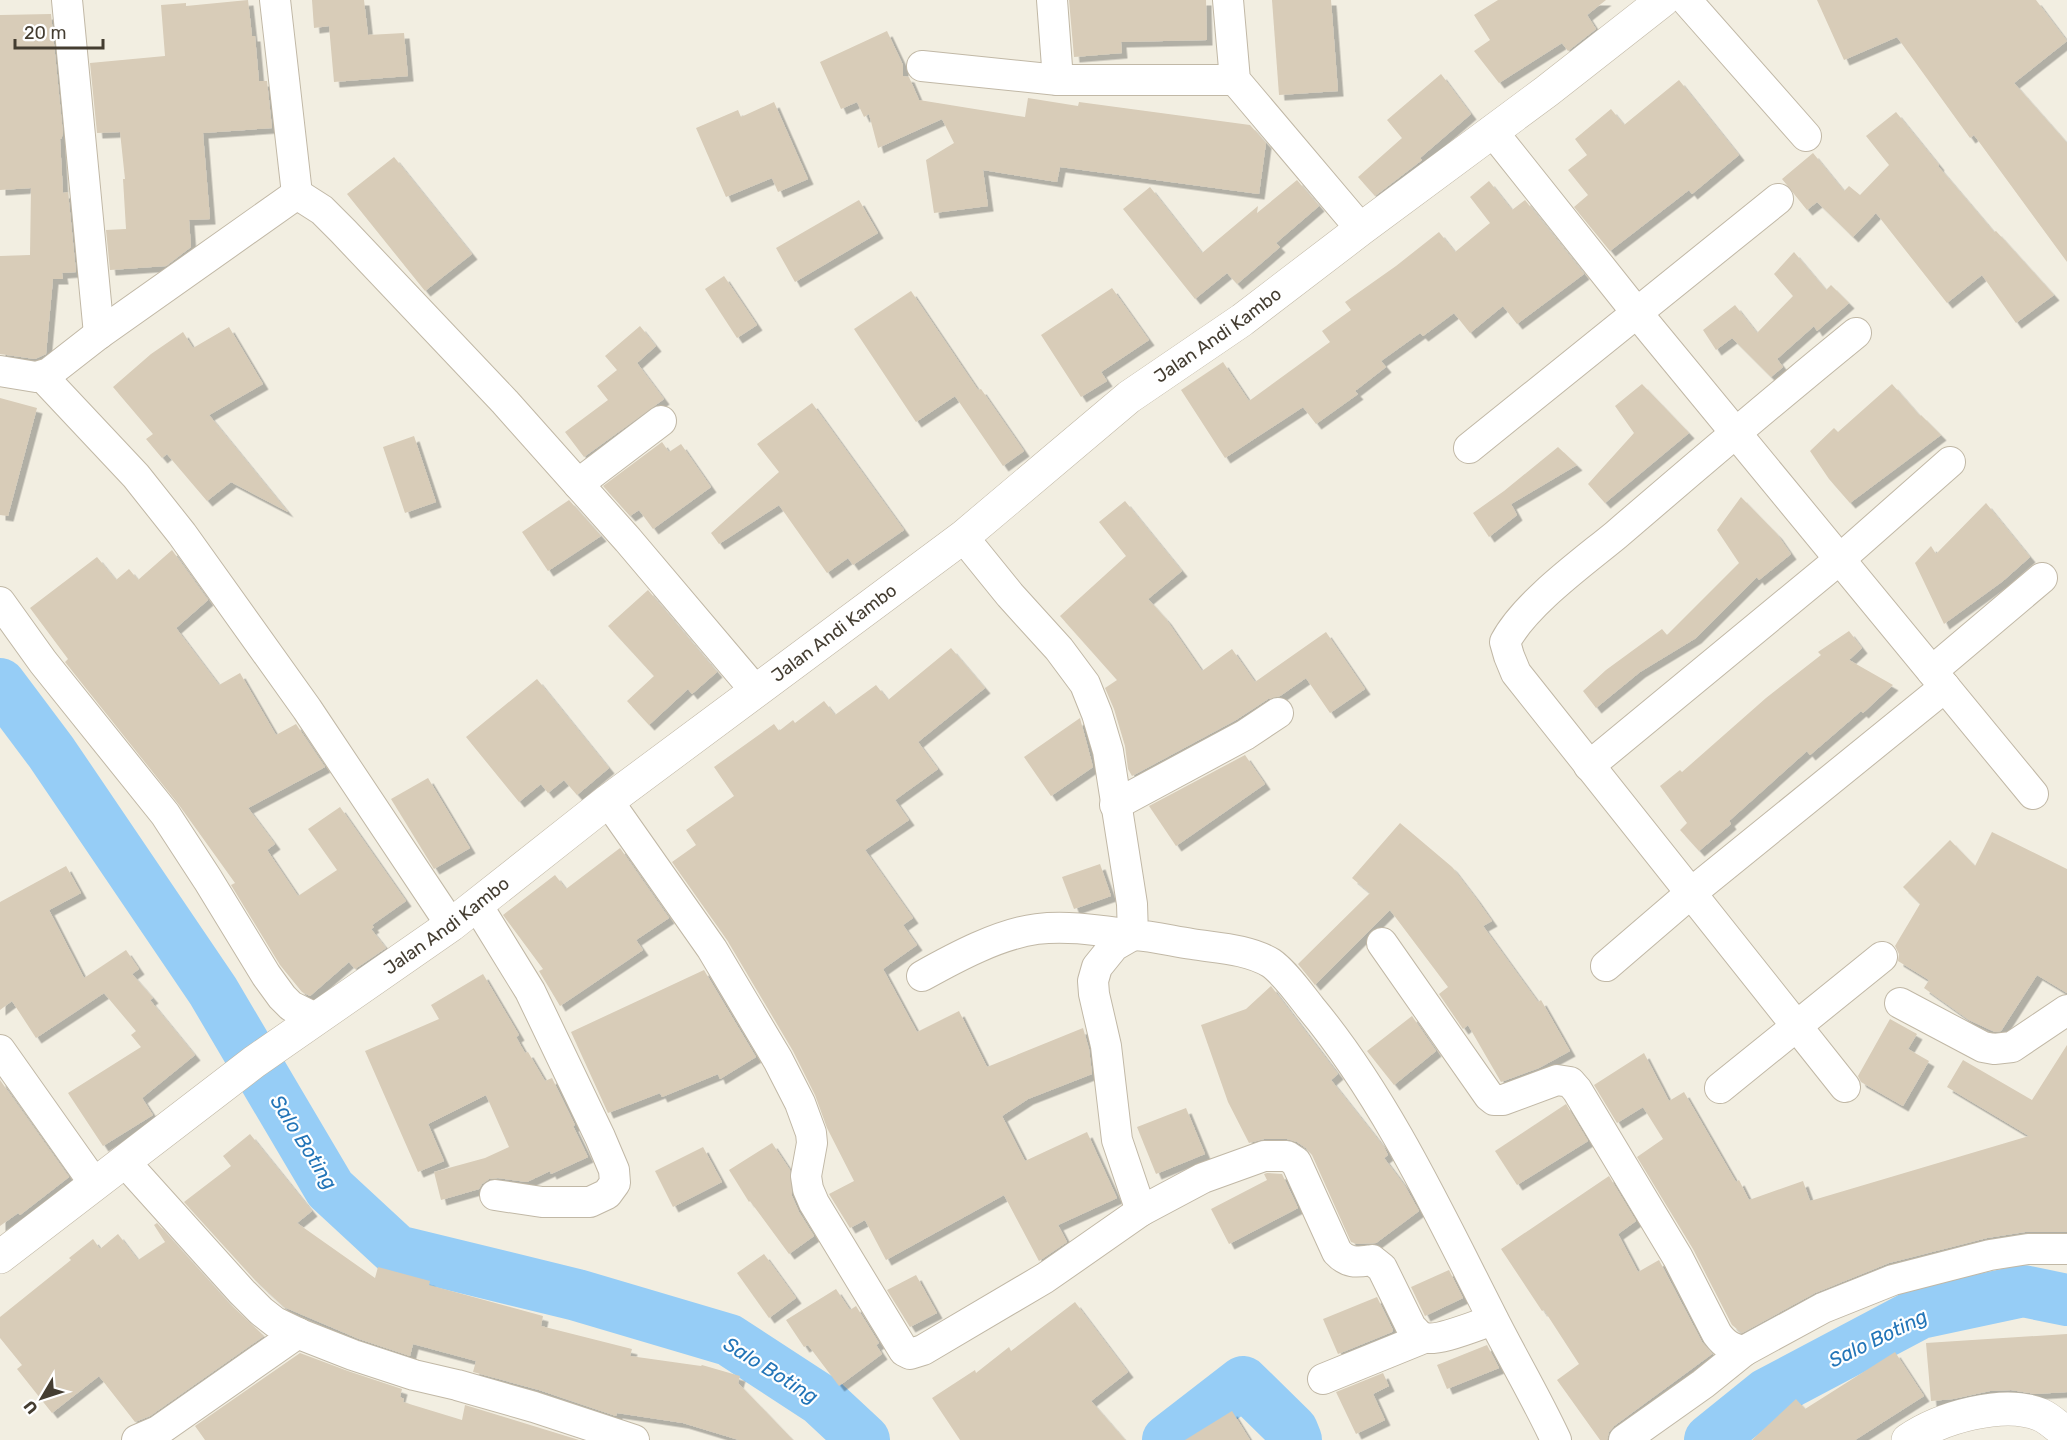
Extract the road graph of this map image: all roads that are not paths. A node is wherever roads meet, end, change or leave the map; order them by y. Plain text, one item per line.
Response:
1 (67, 0) edge
2 (275, 0) edge
3 (1053, 0) edge
4 (1227, 0) edge
5 (1663, 0) edge
6 (1686, 0) edge
7 (922, 66) dead end
8 (1058, 80) junction
9 (1235, 80) junction
10 (1492, 131) junction
11 (1806, 136) dead end
12 (297, 194) junction
13 (1778, 199) dead end
14 (1361, 229) junction
15 (1637, 313) junction
16 (1856, 333) dead end
17 (99, 334) junction
18 (0, 371) edge
19 (42, 376) junction
20 (661, 421) dead end
21 (1735, 432) junction
22 (1469, 448) dead end
23 (1950, 462) dead end
24 (578, 484) junction
25 (963, 537) junction
26 (1840, 559) junction
27 (2042, 578) dead end
28 (0, 602) edge
29 (1939, 679) junction
30 (755, 690) junction
31 (1278, 713) dead end
32 (1589, 766) junction
33 (2033, 794) dead end
34 (608, 801) junction
35 (1115, 805) junction
36 (1691, 893) junction
37 (477, 905) junction
38 (451, 926) junction
39 (1133, 935) junction
40 (1382, 943) dead end
41 (1882, 957) dead end
42 (1606, 966) dead end
43 (922, 976) dead end
44 (1900, 1003) dead end
45 (2067, 1010) edge
46 (306, 1025) junction
47 (1796, 1026) junction
48 (0, 1050) edge
49 (1845, 1087) dead end
50 (1720, 1088) dead end
51 (124, 1161) junction
52 (94, 1183) junction
53 (495, 1195) dead end
54 (1141, 1211) junction
55 (2067, 1250) edge
56 (0, 1257) edge
57 (1493, 1320) junction
58 (298, 1333) junction
59 (1424, 1338) junction
60 (1744, 1351) junction
61 (1323, 1379) dead end
62 (2067, 1434) edge
63 (137, 1440) edge
64 (634, 1440) edge
65 (1556, 1440) edge
66 (1624, 1440) edge
67 (1908, 1440) edge

1 - 17 street
2 - 12 street
3 - 8 street
4 - 9 street
5 - 10 street, Jalan Andi Kambo
6 - 11 street
7 - 8 street
8 - 9 street
9 - 14 street
10 - 14 street, Jalan Andi Kambo
10 - 15 street
12 - 17 street
12 - 24 street
13 - 15 street
14 - 25 street, Jalan Andi Kambo
15 - 21 street
15 - 22 street
16 - 21 street
17 - 19 street
18 - 19 street
19 - 38 street
20 - 24 street
21 - 26 street
21 - 32 street
23 - 26 street
24 - 30 street
25 - 30 street, Jalan Andi Kambo
25 - 35 street
26 - 29 street
26 - 32 street
27 - 29 street
28 - 46 street
29 - 33 street
29 - 36 street
30 - 34 street, Jalan Andi Kambo
31 - 35 street
32 - 36 street
34 - 37 street, Jalan Andi Kambo
34 - 54 street
35 - 39 street
36 - 42 street
36 - 47 street
37 - 38 street, Jalan Andi Kambo
37 - 53 street
38 - 46 street, Jalan Andi Kambo
39 - 43 street
39 - 54 street
39 - 57 street
40 - 60 street
41 - 47 street
44 - 45 street
46 - 51 street, Jalan Andi Kambo
47 - 49 street
47 - 50 street
48 - 52 street
51 - 52 street, Jalan Andi Kambo
51 - 58 street
52 - 56 street, Jalan Andi Kambo
54 - 59 street
55 - 60 street
57 - 59 street
57 - 65 street
58 - 63 street
58 - 64 street
59 - 61 street
60 - 66 street
62 - 67 street

